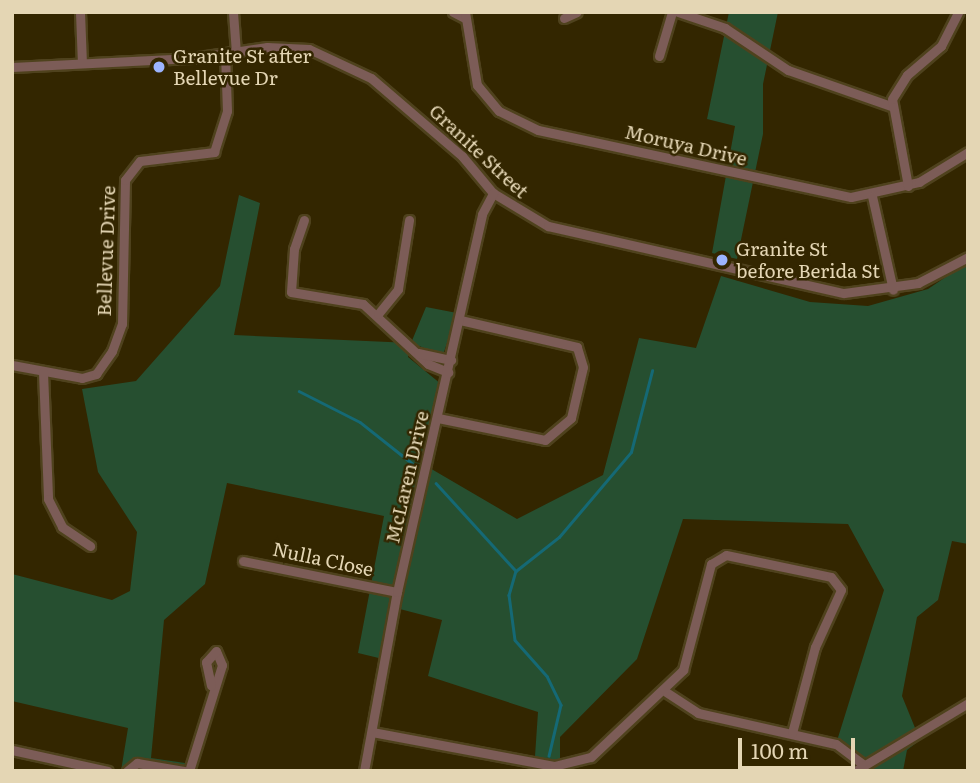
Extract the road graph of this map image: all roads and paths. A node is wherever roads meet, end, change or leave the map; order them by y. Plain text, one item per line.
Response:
1 (79, 12) edge
2 (233, 12) edge
3 (453, 12) edge
4 (578, 12) edge
5 (672, 12) edge
6 (678, 12) edge
7 (958, 12) edge
8 (465, 15) edge
9 (564, 18) dead end
10 (236, 53) junction
11 (225, 55) junction
12 (212, 56) junction
13 (659, 56) dead end
14 (82, 63) junction
15 (12, 67) edge
16 (226, 70) junction
17 (891, 106) junction
18 (968, 152) edge
19 (908, 186) junction
20 (493, 193) junction
21 (872, 196) junction
22 (304, 220) dead end
23 (409, 220) dead end
24 (968, 257) edge
25 (893, 290) junction
26 (378, 314) junction
27 (460, 320) junction
28 (416, 352) junction
29 (451, 360) junction
30 (12, 365) edge
31 (43, 372) junction
32 (448, 372) junction
33 (438, 418) junction
34 (90, 546) dead end
35 (243, 561) dead end
36 (397, 592) junction
37 (211, 685) dead end
38 (666, 692) junction
39 (968, 703) edge
40 (372, 732) junction
41 (792, 733) junction
42 (12, 750) edge
43 (859, 767) edge
44 (108, 771) edge
45 (127, 771) edge
46 (187, 771) edge
47 (364, 771) edge

1 - 14 street
2 - 10 street
3 - 8 street
4 - 9 street
5 - 13 street
6 - 17 street
7 - 17 street
8 - 21 street, Moruya Drive
10 - 11 street, Granite Street
10 - 20 street, Granite Street
11 - 12 street, Granite Street
11 - 16 street, Bellevue Drive
12 - 14 street, Granite Street
12 - 16 street
14 - 15 street, Granite Street
16 - 31 street, Bellevue Drive
17 - 19 street
18 - 19 street, Moruya Drive
19 - 21 street, Moruya Drive
20 - 25 street, Granite Street
20 - 27 street, McLaren Drive
21 - 25 street
22 - 26 street
23 - 26 street
24 - 25 street, Granite Street
26 - 28 street
27 - 29 street, McLaren Drive
27 - 33 street
28 - 29 street
28 - 32 street
29 - 32 street, McLaren Drive
30 - 31 street, Bellevue Drive
31 - 34 street
32 - 33 street, McLaren Drive
33 - 36 street, McLaren Drive
35 - 36 street, Nulla Close
36 - 40 street, McLaren Drive
37 - 46 street
38 - 40 street
38 - 41 street
38 - 41 street
39 - 43 street
40 - 47 street, McLaren Drive
41 - 43 street
42 - 44 street
45 - 46 street

